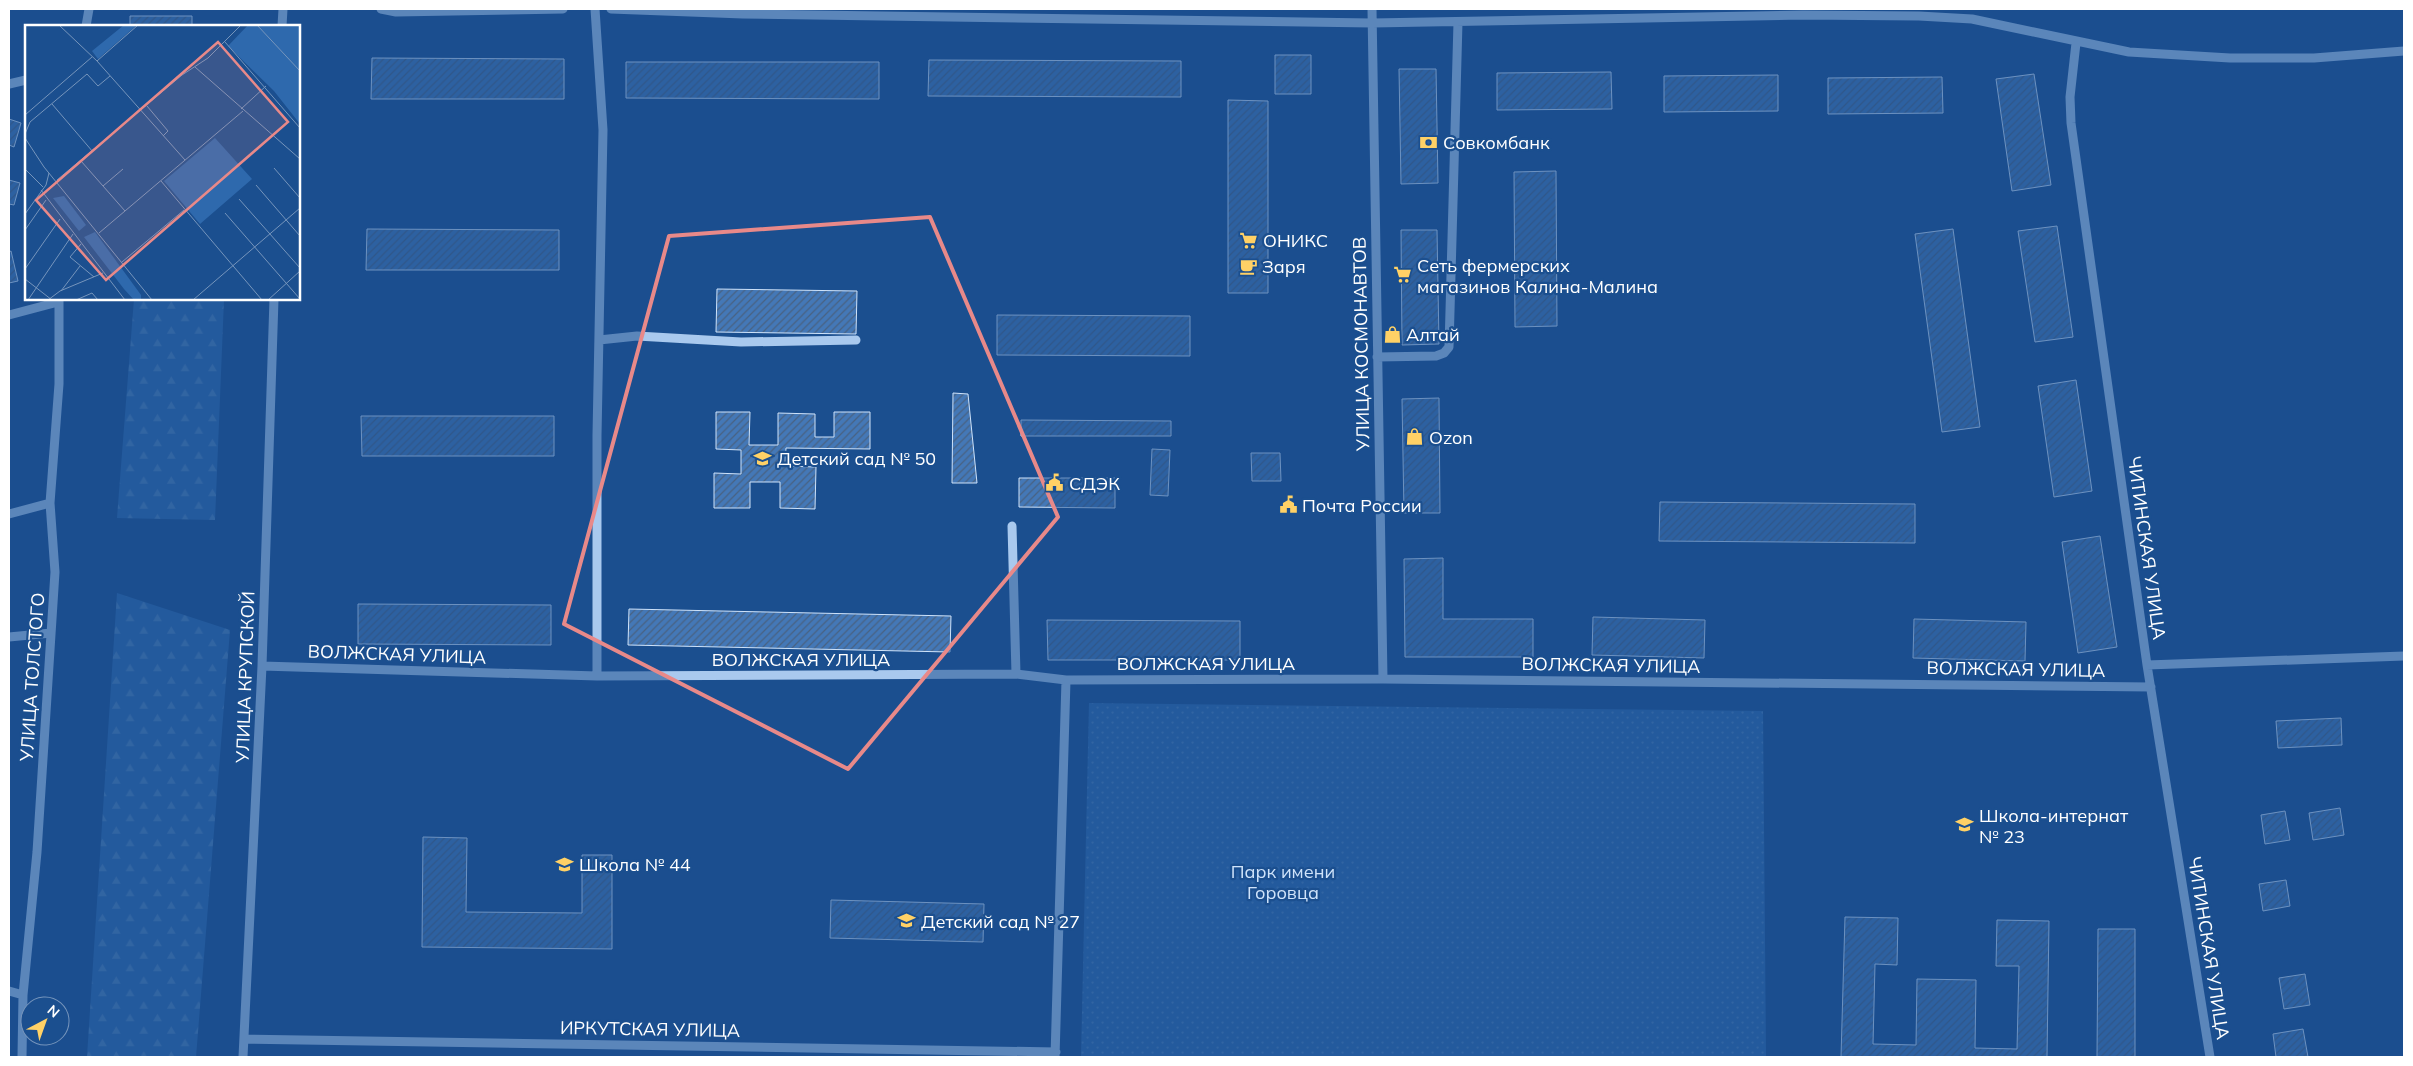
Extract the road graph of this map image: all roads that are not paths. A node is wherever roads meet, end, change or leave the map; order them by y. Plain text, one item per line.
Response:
1 (89, 9) edge
2 (283, 9) edge
3 (381, 9) edge
4 (563, 9) edge
5 (595, 9) edge
6 (611, 9) edge
7 (1372, 9) edge
8 (743, 11) edge
9 (1458, 22) junction
10 (1372, 23) junction
11 (86, 25) edge
12 (282, 25) edge
13 (2076, 43) junction
14 (2404, 51) edge
15 (25, 80) edge
16 (9, 84) edge
17 (59, 300) edge
18 (274, 300) edge
19 (9, 315) edge
20 (599, 340) junction
21 (856, 340) dead end
22 (1377, 357) junction
23 (50, 503) junction
24 (9, 514) edge
25 (1012, 526) dead end
26 (51, 633) junction
27 (9, 637) edge
28 (2404, 656) edge
29 (2147, 665) junction
30 (262, 666) junction
31 (1016, 674) junction
32 (597, 676) junction
33 (1383, 679) junction
34 (1066, 680) junction
35 (2151, 687) junction
36 (9, 991) edge
37 (23, 995) junction
38 (244, 1039) junction
39 (1056, 1055) edge
40 (22, 1057) edge
41 (243, 1057) edge
42 (2210, 1057) edge

1 - 11 street
2 - 12 street
3 - 4 street
5 - 20 street
6 - 8 street
7 - 10 street, УЛИЦА КОСМОНАВТОВ
8 - 10 street
9 - 10 street
9 - 13 street
9 - 22 street
10 - 22 street, УЛИЦА КОСМОНАВТОВ
13 - 14 street
13 - 29 street, ЧИТИНСКАЯ УЛИЦА
15 - 16 street
17 - 19 street
17 - 23 street, УЛИЦА ТОЛСТОГО
18 - 30 street, УЛИЦА КРУПСКОЙ
20 - 21 street
20 - 32 street
22 - 33 street, УЛИЦА КОСМОНАВТОВ
23 - 24 street
23 - 26 street, УЛИЦА ТОЛСТОГО
25 - 31 street
26 - 27 street
26 - 37 street, УЛИЦА ТОЛСТОГО
28 - 29 street
29 - 35 street, ЧИТИНСКАЯ УЛИЦА
30 - 32 street, ВОЛЖСКАЯ УЛИЦА
30 - 38 street, УЛИЦА КРУПСКОЙ
31 - 32 street, ВОЛЖСКАЯ УЛИЦА
31 - 34 street, ВОЛЖСКАЯ УЛИЦА
33 - 34 street, ВОЛЖСКАЯ УЛИЦА
33 - 35 street, ВОЛЖСКАЯ УЛИЦА
34 - 39 street
35 - 42 street, ЧИТИНСКАЯ УЛИЦА
36 - 37 street
37 - 40 street, УЛИЦА ТОЛСТОГО
38 - 39 street, ИРКУТСКАЯ УЛИЦА
38 - 41 street, УЛИЦА КРУПСКОЙ

